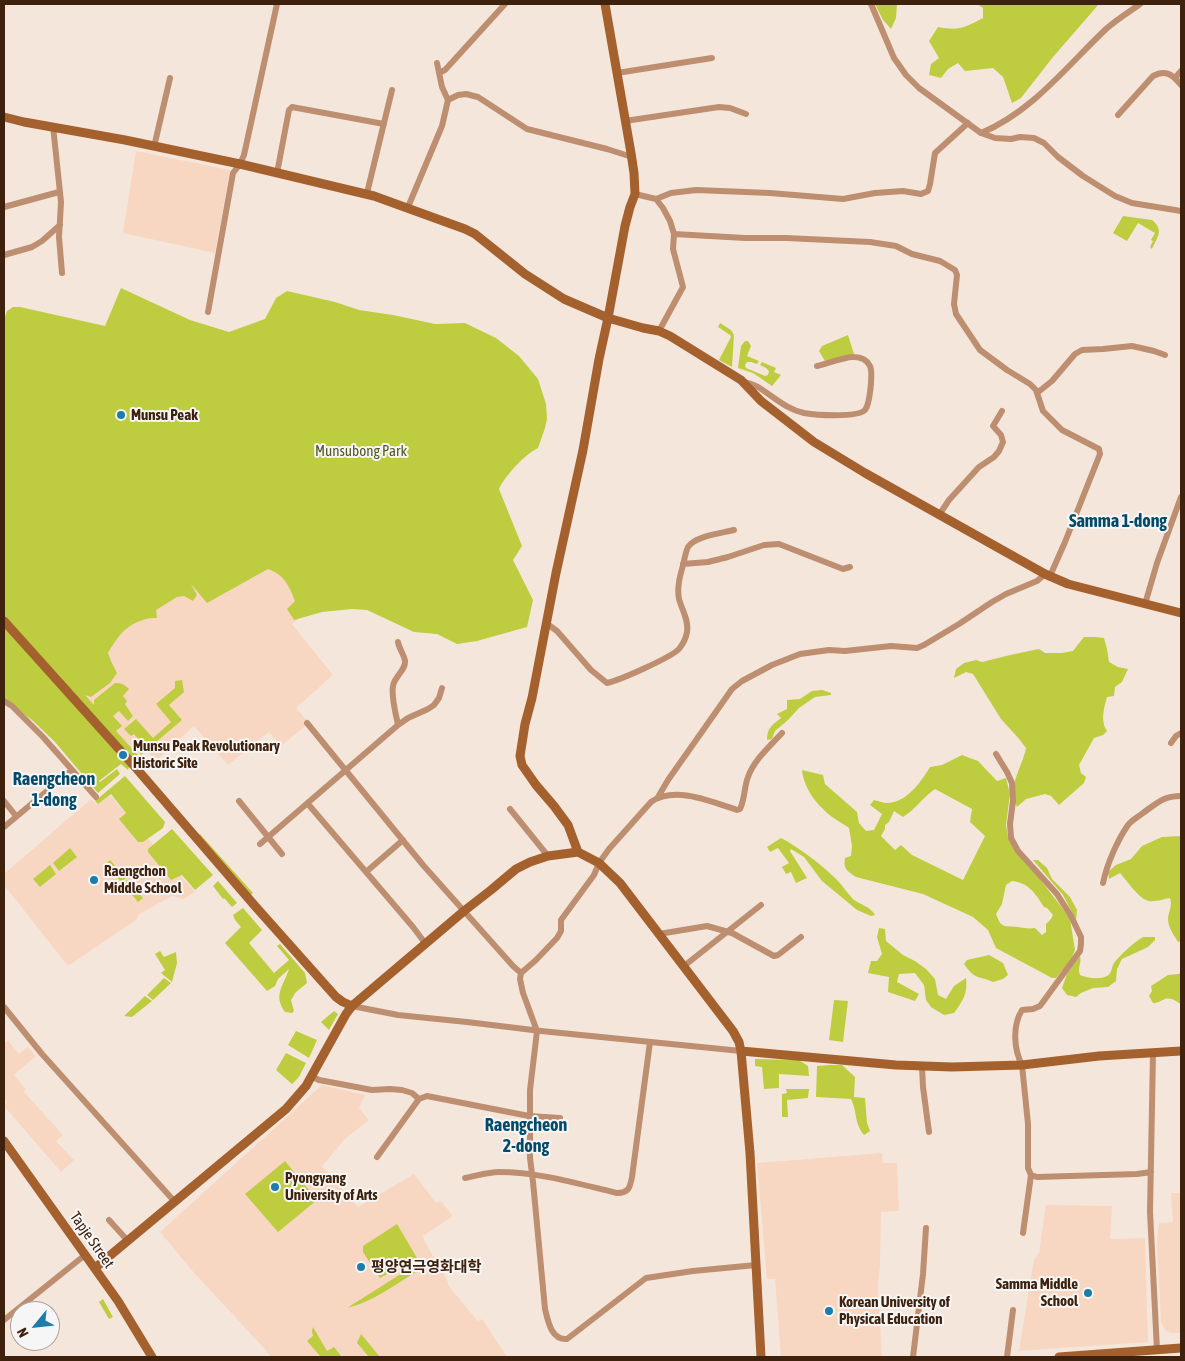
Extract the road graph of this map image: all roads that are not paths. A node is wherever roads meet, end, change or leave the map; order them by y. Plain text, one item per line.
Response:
1 (277, 4) edge
2 (505, 4) edge
3 (605, 4) edge
4 (871, 4) edge
5 (1140, 4) edge
6 (712, 58) dead end
7 (437, 63) dead end
8 (1181, 70) edge
9 (617, 72) junction
10 (439, 74) junction
11 (170, 78) dead end
12 (1175, 78) junction
13 (1181, 85) edge
14 (392, 90) dead end
15 (448, 100) junction
16 (746, 114) dead end
17 (1118, 115) dead end
18 (4, 117) edge
19 (625, 121) junction
20 (384, 124) junction
21 (968, 124) junction
22 (52, 126) junction
23 (981, 133) junction
24 (154, 147) junction
25 (632, 157) junction
26 (240, 164) junction
27 (277, 173) junction
28 (59, 192) junction
29 (367, 194) junction
30 (635, 194) junction
31 (656, 199) junction
32 (4, 207) edge
33 (408, 207) junction
34 (1181, 211) edge
35 (60, 225) junction
36 (674, 234) junction
37 (4, 255) edge
38 (62, 273) dead end
39 (208, 312) dead end
40 (608, 318) junction
41 (659, 331) junction
42 (1165, 355) dead end
43 (818, 366) dead end
44 (741, 380) junction
45 (1037, 393) junction
46 (1002, 411) dead end
47 (1181, 497) edge
48 (939, 515) junction
49 (734, 530) dead end
50 (683, 564) junction
51 (850, 567) dead end
52 (1047, 575) junction
53 (1145, 604) junction
54 (1181, 614) edge
55 (4, 621) edge
56 (546, 623) junction
57 (398, 642) dead end
58 (442, 688) dead end
59 (4, 701) edge
60 (307, 723) dead end
61 (398, 725) junction
62 (782, 733) dead end
63 (1181, 733) edge
64 (1171, 743) dead end
65 (996, 754) dead end
66 (72, 770) junction
67 (346, 771) junction
68 (1181, 796) edge
69 (96, 797) dead end
70 (658, 797) junction
71 (4, 801) edge
72 (239, 801) dead end
73 (308, 804) junction
74 (510, 809) dead end
75 (16, 816) junction
76 (4, 827) edge
77 (269, 837) junction
78 (403, 840) junction
79 (260, 844) dead end
80 (578, 852) junction
81 (282, 854) dead end
82 (548, 856) junction
83 (599, 863) junction
84 (366, 872) junction
85 (1103, 883) dead end
86 (761, 905) dead end
87 (464, 911) junction
88 (727, 932) junction
89 (659, 934) junction
90 (801, 937) dead end
91 (425, 943) junction
92 (684, 966) junction
93 (521, 973) junction
94 (352, 1006) junction
95 (4, 1007) edge
96 (536, 1031) junction
97 (650, 1042) junction
98 (1181, 1050) edge
99 (741, 1051) junction
100 (1153, 1052) junction
101 (1022, 1065) junction
102 (922, 1066) junction
103 (311, 1076) junction
104 (419, 1099) junction
105 (529, 1116) junction
106 (560, 1118) dead end
107 (929, 1132) dead end
108 (4, 1141) edge
109 (377, 1157) dead end
110 (1151, 1172) junction
111 (532, 1175) junction
112 (1031, 1176) junction
113 (465, 1178) dead end
114 (175, 1202) junction
115 (109, 1220) dead end
116 (926, 1228) dead end
117 (1023, 1232) dead end
118 (128, 1241) junction
119 (85, 1255) junction
120 (756, 1265) junction
121 (95, 1268) junction
122 (1013, 1310) dead end
123 (4, 1320) edge
124 (1181, 1348) edge
125 (1157, 1350) junction
126 (152, 1357) edge
127 (761, 1357) edge
128 (913, 1357) edge
129 (1007, 1357) edge
130 (1058, 1357) edge

1 - 26 street
2 - 10 street
3 - 9 street
4 - 21 street
5 - 23 street
6 - 9 street
7 - 10 street
8 - 12 street
9 - 19 street
10 - 15 street
11 - 24 street
12 - 13 street
12 - 17 street
14 - 20 street
15 - 25 street
15 - 33 street
16 - 19 street
18 - 22 street
19 - 25 street
20 - 27 street
20 - 29 street
21 - 23 street
21 - 31 street
22 - 24 street
22 - 28 street
23 - 34 street
24 - 26 street
25 - 30 street
26 - 27 street
26 - 39 street
27 - 29 street
28 - 32 street
28 - 35 street
29 - 33 street
30 - 31 street
30 - 40 street
31 - 36 street
33 - 40 street
35 - 37 street
35 - 38 street
36 - 41 street
36 - 45 street
40 - 41 street
40 - 56 street
41 - 44 street
42 - 45 street
43 - 44 street
44 - 48 street
45 - 52 street
46 - 48 street
47 - 53 street
48 - 52 street
49 - 50 street
50 - 51 street
50 - 56 street
52 - 53 street
52 - 70 street
53 - 54 street
55 - 94 street
56 - 80 street
57 - 61 street
58 - 61 street
59 - 66 street
60 - 67 street
61 - 67 street
62 - 70 street
63 - 64 street
65 - 101 street
66 - 69 street
66 - 75 street
67 - 73 street
67 - 78 street
68 - 85 street
70 - 83 street
71 - 75 street
72 - 77 street
73 - 77 street
73 - 84 street
74 - 82 street
75 - 76 street
77 - 79 street
77 - 81 street
78 - 84 street
78 - 87 street
80 - 82 street
80 - 83 street
82 - 87 street
83 - 89 street
83 - 93 street
84 - 91 street
86 - 88 street
87 - 91 street
87 - 93 street
88 - 89 street
88 - 90 street
88 - 92 street
89 - 92 street
91 - 94 street
92 - 99 street
93 - 96 street
94 - 96 street
94 - 103 street
95 - 114 street
96 - 97 street
96 - 105 street
97 - 99 street
97 - 111 street
98 - 100 street
99 - 102 street
99 - 120 street
100 - 101 street
100 - 110 street
101 - 102 street
101 - 112 street
102 - 107 street
103 - 104 street
103 - 114 street
104 - 105 street
104 - 109 street
105 - 106 street
105 - 111 street
108 - 119 street, Tapje Street
110 - 112 street
110 - 125 street
111 - 113 street
111 - 120 street
112 - 117 street
114 - 118 street
115 - 118 street
116 - 128 street
118 - 121 street
119 - 121 street, Tapje Street
119 - 123 street
120 - 127 street
121 - 126 street, Tapje Street
122 - 129 street
124 - 125 street
125 - 130 street

